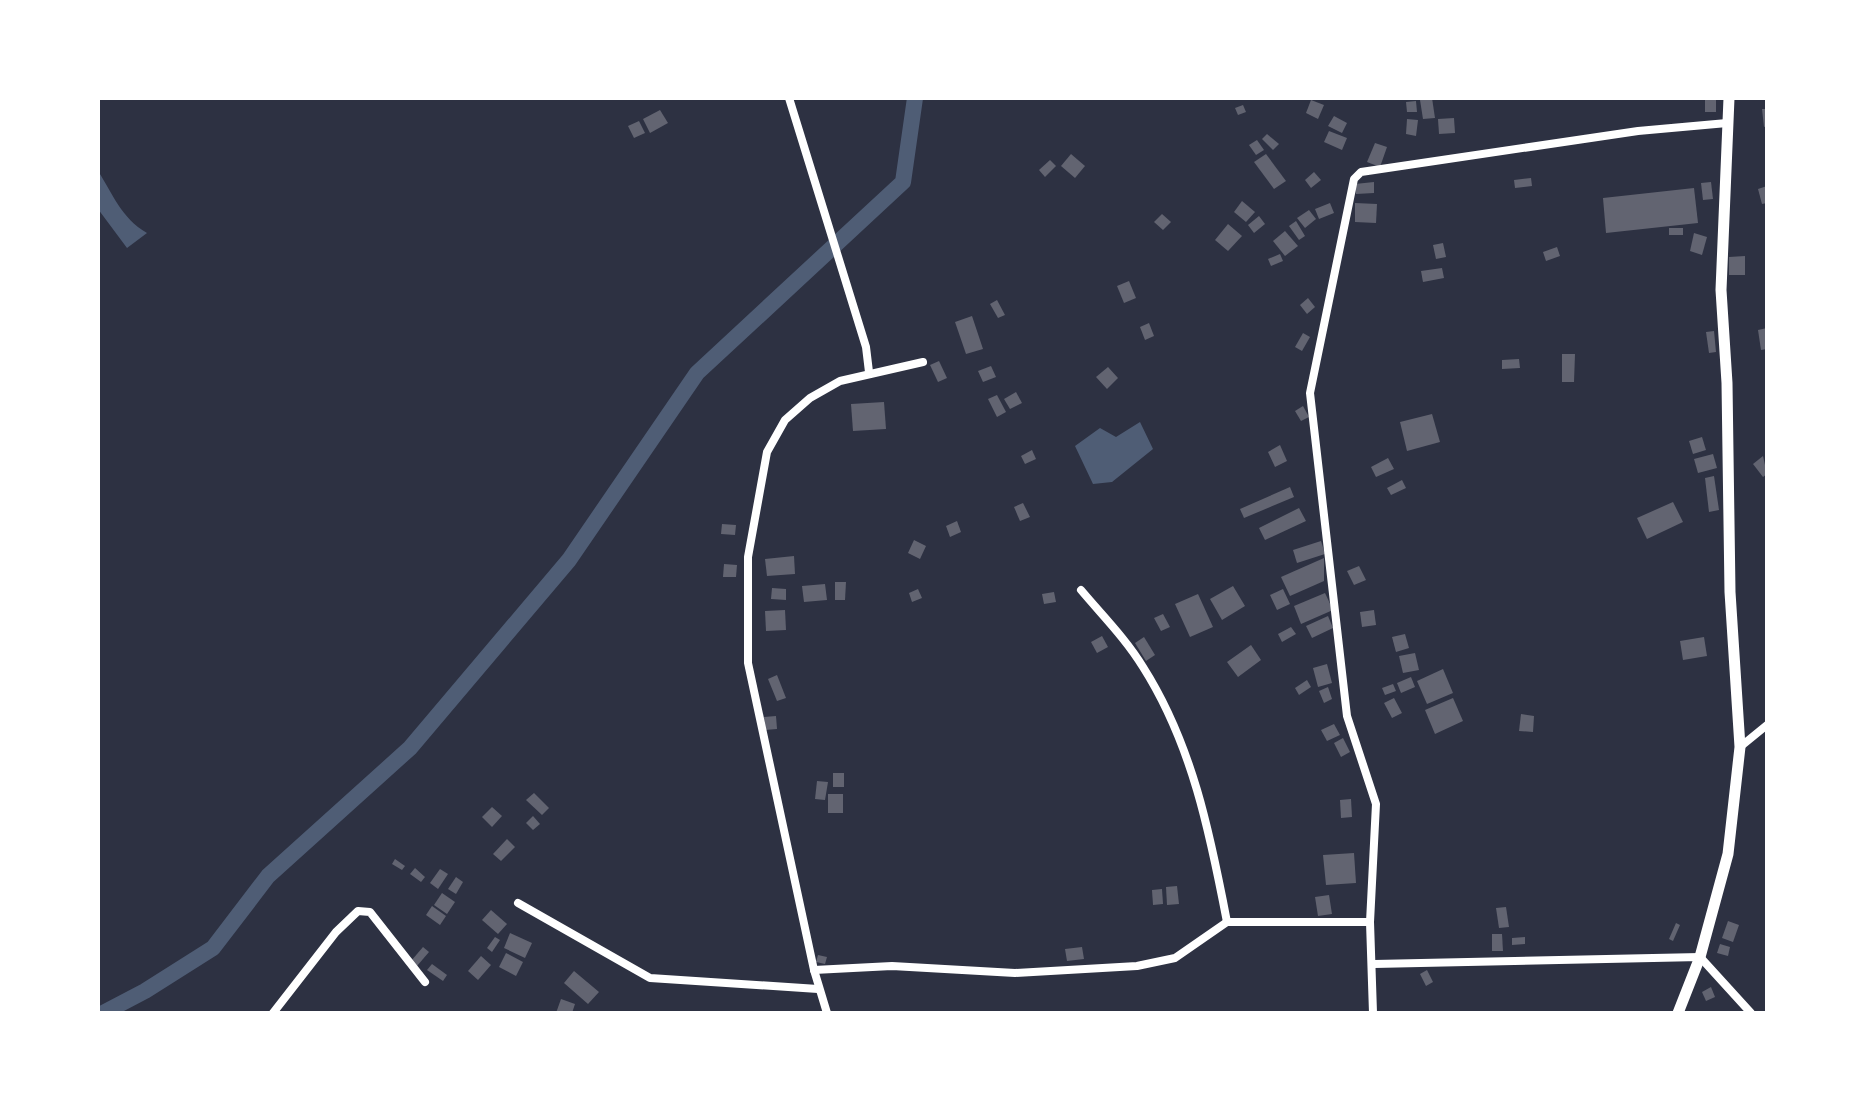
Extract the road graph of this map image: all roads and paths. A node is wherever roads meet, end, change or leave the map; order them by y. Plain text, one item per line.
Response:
1 (789, 98) edge
2 (1729, 98) edge
3 (1727, 123) junction
4 (923, 362) dead end
5 (869, 372) junction
6 (1081, 590) dead end
7 (1767, 725) edge
8 (1740, 747) junction
9 (518, 903) dead end
10 (1227, 922) junction
11 (1370, 922) junction
12 (1700, 957) junction
13 (1374, 964) junction
14 (814, 970) junction
15 (425, 982) dead end
16 (818, 989) junction
17 (273, 1013) edge
18 (827, 1013) edge
19 (1373, 1013) edge
20 (1678, 1013) edge
21 (1751, 1013) edge

1 - 5 street
2 - 3 main road
3 - 8 main road
3 - 11 street
4 - 5 street
5 - 14 street
6 - 10 street
7 - 8 street
8 - 12 main road
9 - 16 street
10 - 11 street
10 - 14 street
11 - 13 street
12 - 13 street
12 - 20 main road
12 - 21 street
13 - 19 street
14 - 16 street
15 - 17 street
16 - 18 street

